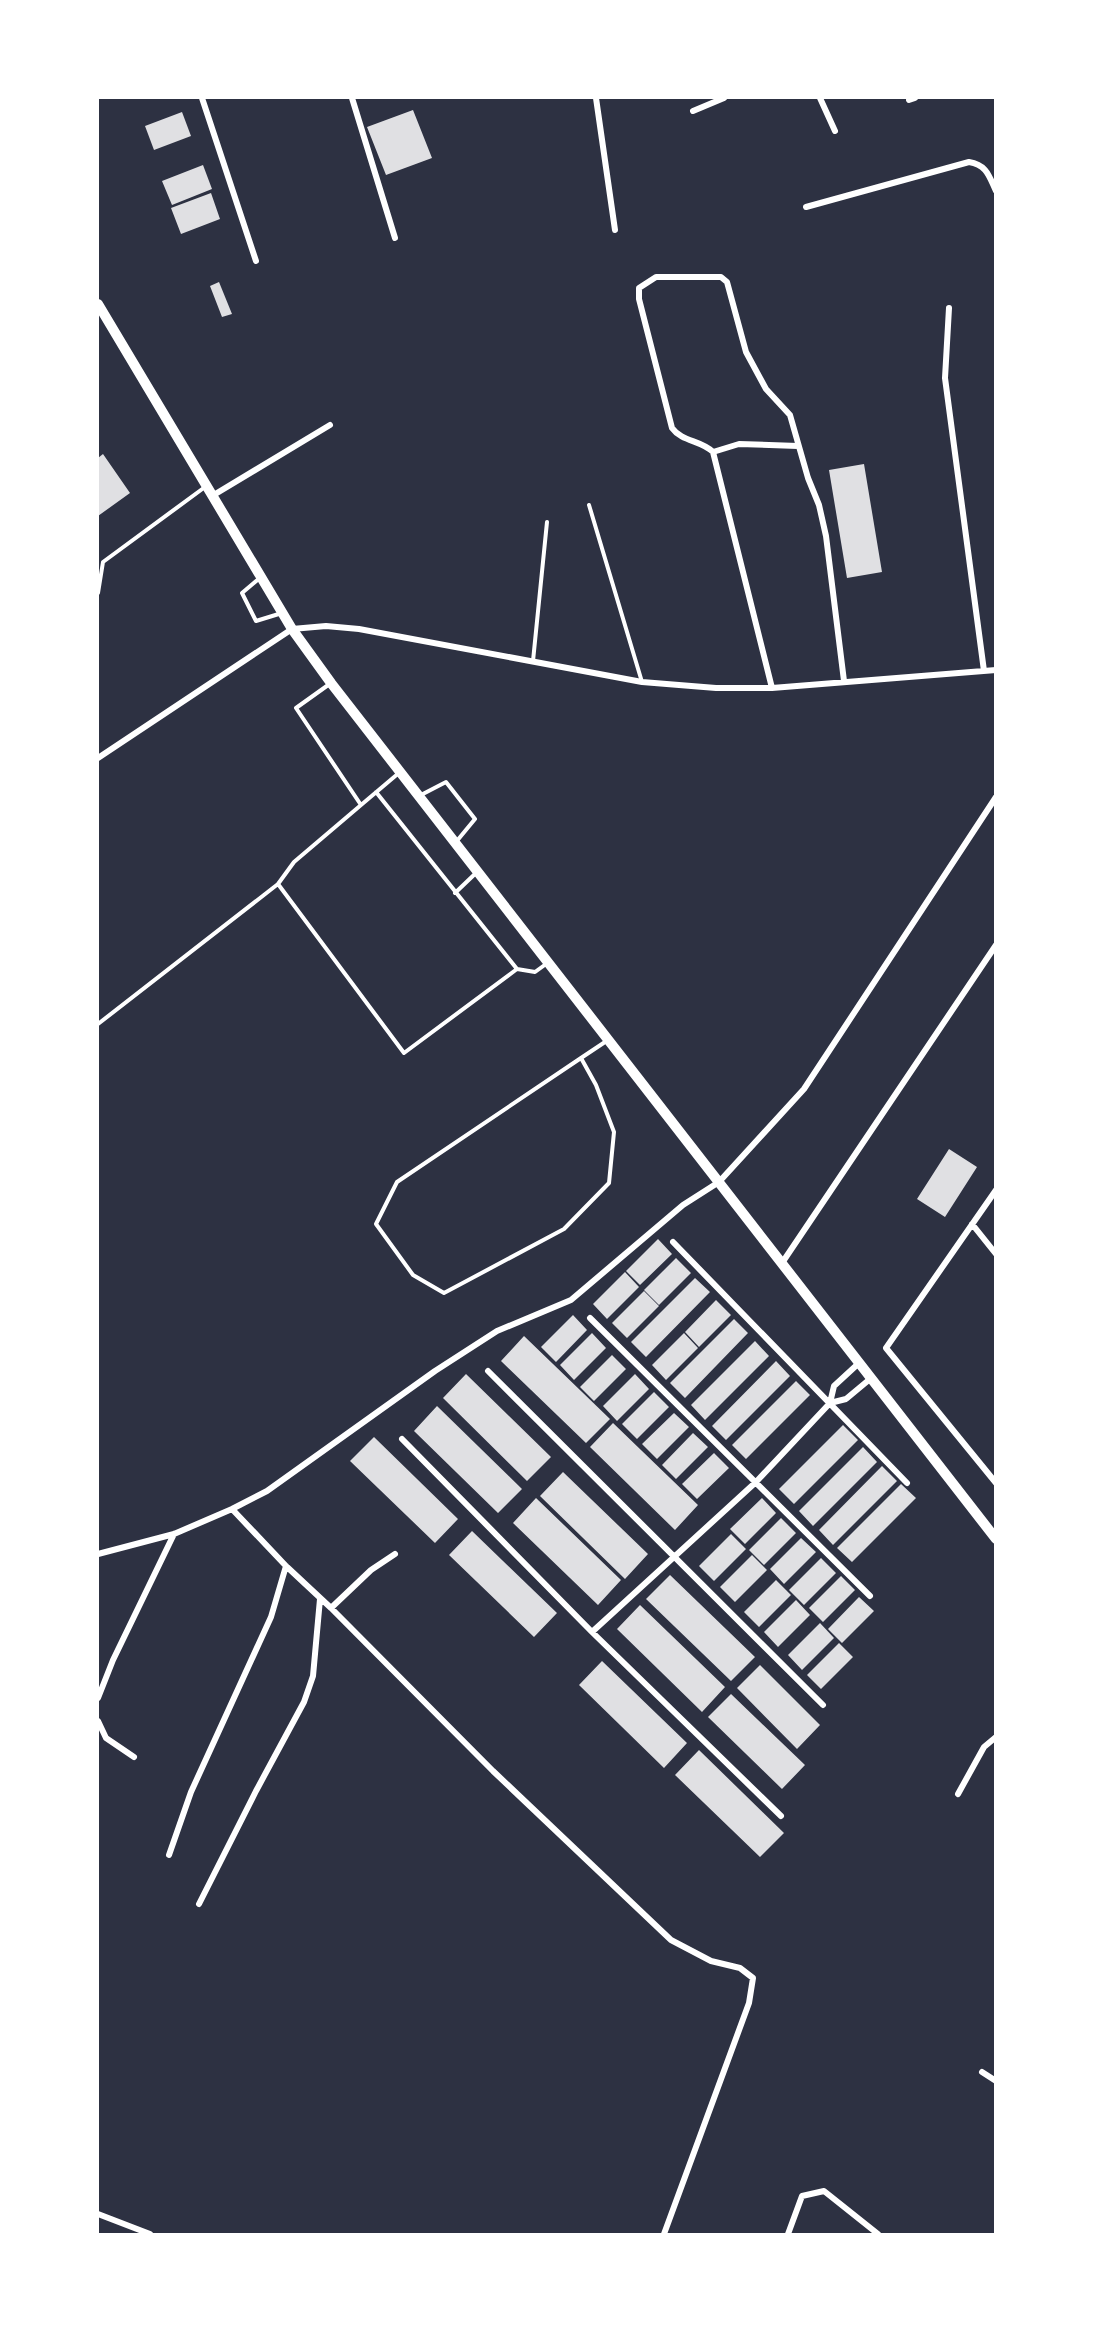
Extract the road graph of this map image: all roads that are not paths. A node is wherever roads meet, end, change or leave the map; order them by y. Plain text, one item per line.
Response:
1 (202, 98) edge
2 (352, 98) edge
3 (596, 98) edge
4 (724, 98) edge
5 (820, 98) edge
6 (693, 111) dead end
7 (835, 130) dead end
8 (996, 191) edge
9 (806, 207) dead end
10 (615, 230) dead end
11 (395, 238) dead end
12 (256, 261) dead end
13 (98, 304) edge
14 (949, 308) dead end
15 (330, 425) dead end
16 (798, 446) junction
17 (713, 452) junction
18 (209, 491) junction
19 (589, 505) dead end
20 (547, 522) dead end
21 (261, 577) junction
22 (98, 593) edge
23 (282, 613) junction
24 (292, 629) junction
25 (533, 661) junction
26 (996, 670) edge
27 (984, 671) junction
28 (844, 681) junction
29 (331, 682) junction
30 (642, 682) junction
31 (772, 688) junction
32 (98, 758) edge
33 (400, 771) junction
34 (376, 792) junction
35 (419, 796) junction
36 (996, 797) edge
37 (361, 805) junction
38 (455, 842) junction
39 (478, 872) junction
40 (278, 884) junction
41 (456, 893) junction
42 (996, 945) edge
43 (548, 962) junction
44 (516, 969) junction
45 (98, 1024) edge
46 (608, 1040) junction
47 (581, 1058) junction
48 (719, 1182) junction
49 (996, 1190) edge
50 (972, 1224) junction
51 (673, 1242) dead end
52 (996, 1254) edge
53 (782, 1263) junction
54 (590, 1318) dead end
55 (858, 1363) junction
56 (488, 1371) dead end
57 (870, 1379) junction
58 (830, 1403) junction
59 (402, 1439) dead end
60 (756, 1482) junction
61 (907, 1483) dead end
62 (996, 1483) edge
63 (232, 1509) junction
64 (174, 1534) junction
65 (996, 1539) edge
66 (98, 1554) edge
67 (395, 1554) dead end
68 (672, 1557) junction
69 (286, 1566) junction
70 (870, 1596) dead end
71 (320, 1599) junction
72 (331, 1608) junction
73 (592, 1632) junction
74 (98, 1698) edge
75 (824, 1705) dead end
76 (98, 1721) edge
77 (996, 1737) edge
78 (134, 1757) dead end
79 (958, 1794) dead end
80 (781, 1816) dead end
81 (169, 1855) dead end
82 (199, 1904) dead end
83 (982, 2072) dead end
84 (996, 2081) edge
85 (98, 2214) edge
86 (150, 2235) edge
87 (664, 2235) edge
88 (788, 2235) edge
89 (878, 2235) edge

1 - 12 street
2 - 11 street
3 - 10 street
4 - 6 street
5 - 7 street
8 - 9 street
13 - 18 street
14 - 27 street
15 - 18 street
16 - 17 street
16 - 17 street
16 - 28 street
17 - 31 street
18 - 21 street
18 - 22 lane
19 - 30 lane
20 - 25 lane
21 - 23 street
21 - 23 lane
23 - 24 street
24 - 25 street
24 - 29 street
24 - 32 street
25 - 30 street
26 - 27 street
27 - 28 street
28 - 31 street
29 - 33 street
29 - 37 lane
30 - 31 street
33 - 34 lane
33 - 35 street
34 - 37 lane
34 - 41 lane
35 - 38 street
35 - 38 lane
36 - 48 street
37 - 40 lane
38 - 39 street
39 - 41 lane
39 - 43 street
40 - 44 lane
40 - 45 lane
41 - 44 lane
42 - 53 street
43 - 44 lane
43 - 46 street
46 - 47 lane
46 - 48 street
47 - 47 lane
48 - 53 street
48 - 63 street
49 - 50 street
50 - 52 street
50 - 62 street
51 - 58 street
53 - 55 street
54 - 60 street
55 - 57 street
55 - 58 street
56 - 68 street
57 - 58 street
57 - 65 street
58 - 60 street
58 - 61 street
59 - 73 street
60 - 68 street
60 - 70 street
63 - 64 street
63 - 69 street
64 - 66 street
64 - 74 street
67 - 72 street
68 - 73 street
68 - 75 street
69 - 71 street
69 - 81 street
71 - 72 street
71 - 82 street
72 - 87 street
73 - 80 street
76 - 78 street
77 - 79 street
83 - 84 street
85 - 86 street
88 - 89 street

